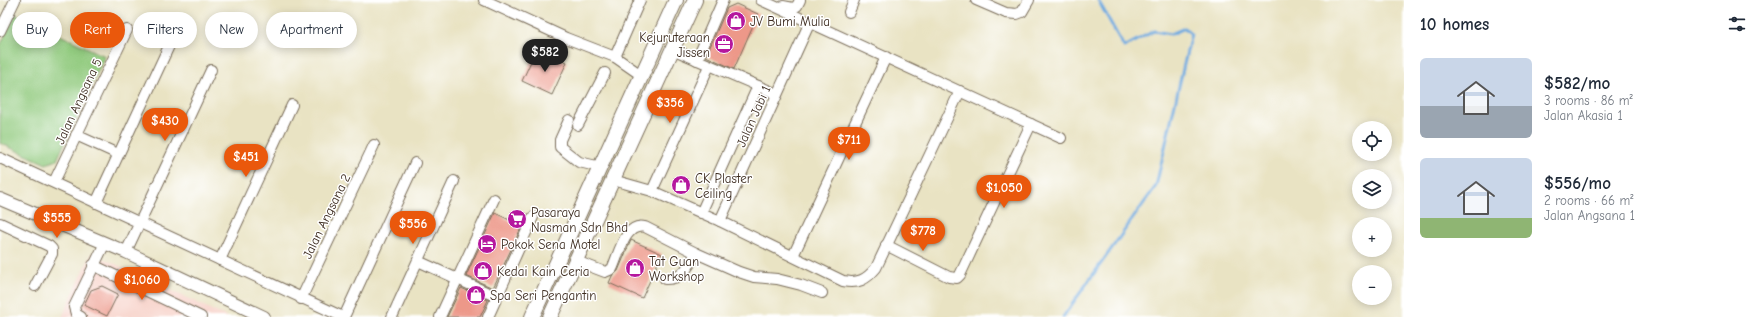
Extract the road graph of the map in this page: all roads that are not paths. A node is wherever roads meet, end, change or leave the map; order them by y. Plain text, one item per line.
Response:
1 (15, 0) edge
2 (484, 0) edge
3 (640, 0) edge
4 (676, 0) edge
5 (695, 0) edge
6 (723, 0) edge
7 (761, 0) edge
8 (770, 0) edge
9 (800, 0) edge
10 (854, 0) edge
11 (1029, 0) edge
12 (981, 1) edge
13 (849, 12) dead end
14 (810, 22) junction
15 (127, 30) dead end
16 (0, 31) edge
17 (168, 48) edge
18 (672, 49) junction
19 (615, 57) junction
20 (886, 57) junction
21 (697, 60) junction
22 (709, 66) junction
23 (211, 70) dead end
24 (605, 73) dead end
25 (641, 75) junction
26 (758, 86) junction
27 (960, 91) junction
28 (777, 94) junction
29 (292, 105) dead end
30 (569, 120) dead end
31 (1031, 124) junction
32 (578, 125) dead end
33 (76, 136) junction
34 (1061, 138) dead end
35 (374, 145) dead end
36 (118, 154) junction
37 (0, 158) edge
38 (415, 163) dead end
39 (600, 167) junction
40 (613, 180) junction
41 (454, 181) dead end
42 (54, 182) junction
43 (652, 191) junction
44 (0, 199) edge
45 (494, 199) dead end
46 (96, 203) junction
47 (701, 213) junction
48 (533, 216) dead end
49 (720, 221) junction
50 (0, 223) edge
51 (140, 223) junction
52 (104, 243) junction
53 (886, 245) junction
54 (126, 252) junction
55 (696, 253) junction
56 (793, 256) junction
57 (220, 260) junction
58 (418, 261) junction
59 (576, 261) junction
60 (93, 266) junction
61 (458, 279) junction
62 (665, 280) dead end
63 (35, 286) dead end
64 (822, 292) dead end
65 (496, 297) junction
66 (301, 299) junction
67 (81, 317) edge
68 (201, 317) edge
69 (264, 317) edge
70 (343, 317) edge
71 (392, 317) edge
72 (440, 317) edge
73 (488, 317) edge
74 (532, 317) edge
75 (550, 317) edge

1 - 16 street
2 - 19 street
3 - 19 street
4 - 25 highway
5 - 18 highway
6 - 21 street
7 - 14 street
8 - 9 street
10 - 13 street
11 - 12 street
14 - 20 street
14 - 28 street, Jalan Jabi 1
15 - 33 street, Jalan Angsana 5
17 - 36 street
18 - 21 street
18 - 40 highway
19 - 25 street
20 - 27 street
20 - 56 street
21 - 22 street
22 - 26 street
22 - 43 street
23 - 51 street
24 - 32 street
25 - 39 highway
26 - 28 street
26 - 47 street
27 - 31 street
27 - 53 street
28 - 49 street, Jalan Jabi 1
29 - 57 street
30 - 39 street
31 - 34 street
31 - 53 street
33 - 36 street
33 - 42 street, Jalan Angsana 5
35 - 66 street, Jalan Angsana 2
36 - 46 street
37 - 42 street
38 - 70 street
39 - 74 highway
40 - 43 street
40 - 59 highway
41 - 58 street
42 - 46 street
43 - 47 street
44 - 52 main road
45 - 61 street
46 - 51 street
47 - 49 street
48 - 65 street
49 - 56 street
50 - 63 street
51 - 54 street
51 - 57 street
52 - 54 main road
52 - 60 street
53 - 56 street
54 - 69 main road
55 - 59 street
55 - 62 street
55 - 64 street
57 - 66 street
58 - 61 street
58 - 71 street
59 - 75 highway
60 - 67 street
60 - 68 street
61 - 65 street
61 - 72 street
65 - 73 street
66 - 70 street

